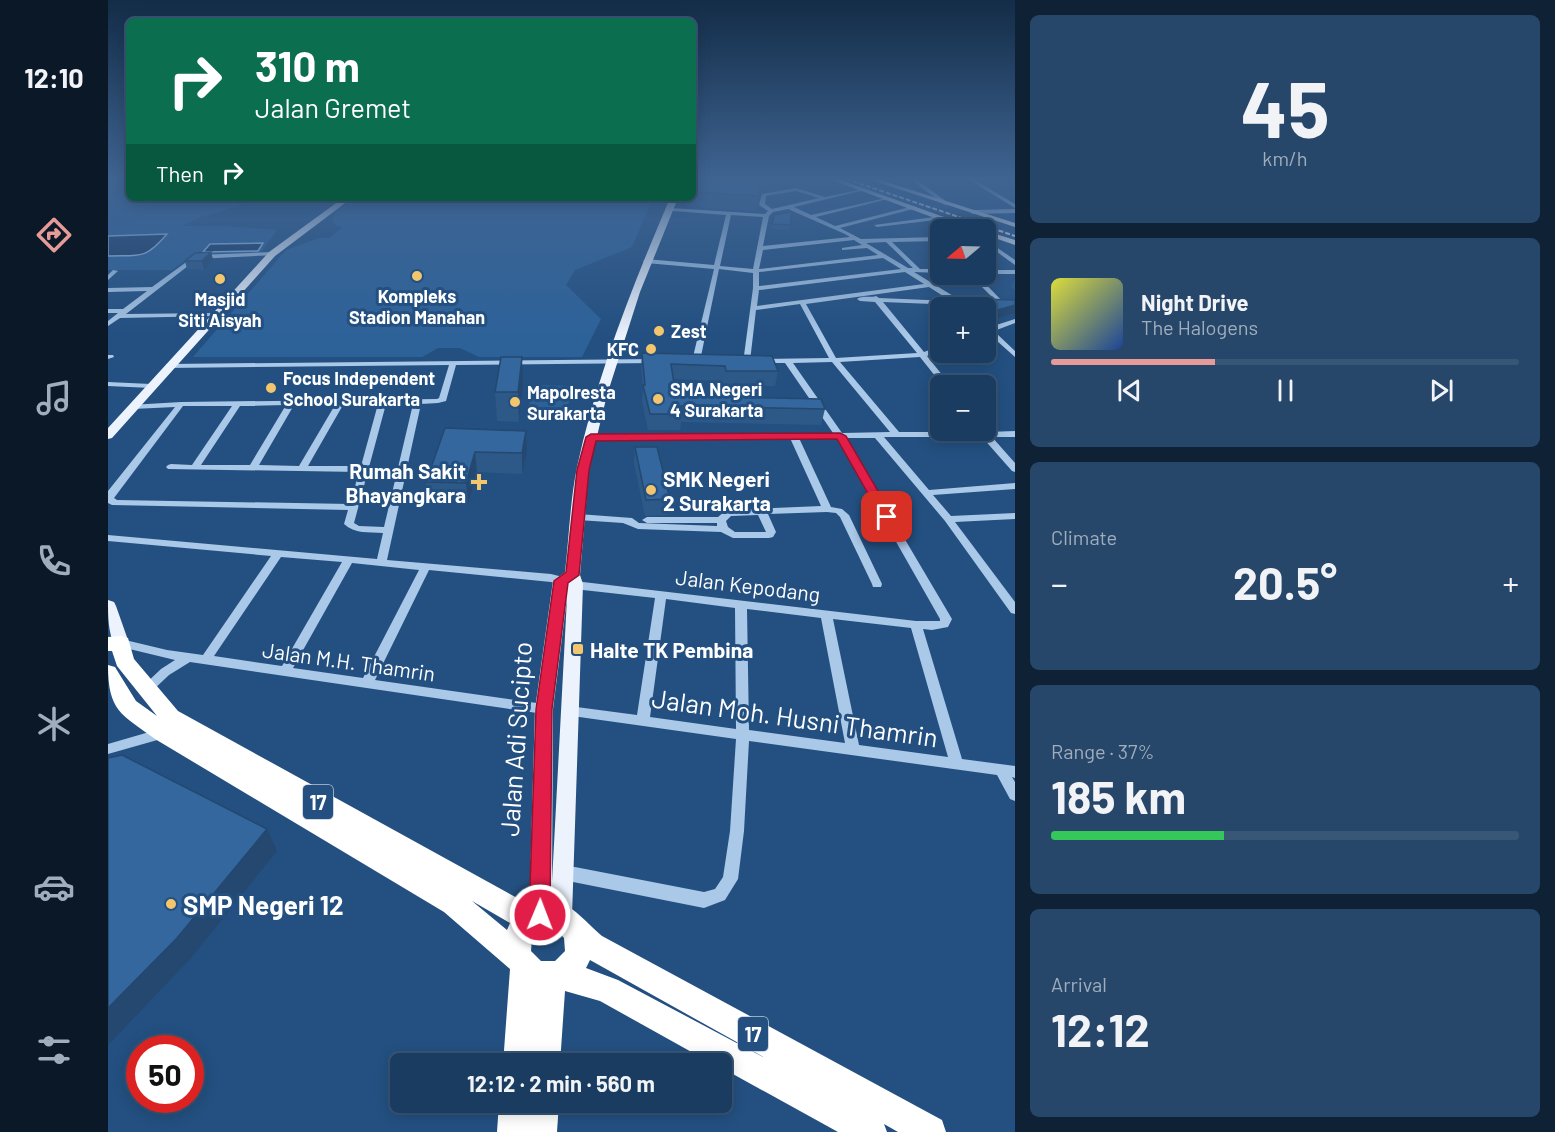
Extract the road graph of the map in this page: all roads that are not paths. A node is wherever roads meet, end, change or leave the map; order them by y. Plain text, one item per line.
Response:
1 (302, 232) edge
2 (656, 232) edge
3 (658, 232) edge
4 (725, 232) edge
5 (765, 232) edge
6 (845, 232) edge
7 (996, 236) edge
8 (858, 239) junction
9 (887, 240) junction
10 (930, 241) edge
11 (1015, 243) edge
12 (869, 246) junction
13 (762, 248) junction
14 (844, 249) dead end
15 (996, 249) edge
16 (272, 254) junction
17 (884, 256) junction
18 (646, 261) junction
19 (1015, 263) edge
20 (718, 267) junction
21 (908, 270) junction
22 (116, 271) dead end
23 (756, 271) junction
24 (919, 271) junction
25 (930, 271) edge
26 (996, 272) edge
27 (1015, 272) edge
28 (108, 278) edge
29 (930, 284) edge
30 (931, 285) joint
31 (984, 285) edge
32 (756, 288) junction
33 (151, 289) junction
34 (108, 290) edge
35 (868, 293) junction
36 (953, 297) edge
37 (826, 298) junction
38 (879, 300) junction
39 (801, 301) junction
40 (930, 302) edge
41 (996, 304) edge
42 (757, 308) dead end
43 (108, 311) edge
44 (124, 311) junction
45 (215, 315) junction
46 (117, 316) junction
47 (1015, 321) edge
48 (108, 324) edge
49 (996, 326) edge
50 (996, 338) edge
51 (930, 352) edge
52 (924, 355) junction
53 (1015, 355) edge
54 (608, 360) junction
55 (787, 360) junction
56 (834, 360) junction
57 (661, 361) edge
58 (684, 361) edge
59 (696, 361) junction
60 (706, 361) edge
61 (736, 361) edge
62 (746, 361) junction
63 (453, 364) junction
64 (468, 364) junction
65 (169, 366) junction
66 (479, 373) dead end
67 (939, 375) edge
68 (108, 384) edge
69 (150, 386) junction
70 (341, 401) junction
71 (418, 401) junction
72 (292, 402) junction
73 (383, 402) junction
74 (181, 404) junction
75 (238, 404) junction
76 (133, 407) junction
77 (996, 433) edge
78 (930, 434) edge
79 (1015, 434) edge
80 (108, 435) edge
81 (897, 435) junction
82 (840, 436) junction
83 (878, 436) junction
84 (591, 437) junction
85 (794, 437) dead end
86 (992, 441) edge
87 (171, 467) dead end
88 (195, 467) junction
89 (253, 468) junction
90 (302, 469) junction
91 (364, 469) junction
92 (1015, 469) edge
93 (1015, 486) edge
94 (927, 493) junction
95 (354, 507) junction
96 (827, 508) junction
97 (762, 512) junction
98 (1015, 516) edge
99 (578, 517) junction
100 (948, 519) junction
101 (722, 524) junction
102 (389, 530) junction
103 (108, 538) edge
104 (278, 554) junction
105 (349, 559) junction
106 (381, 562) junction
107 (426, 566) junction
108 (570, 580) junction
109 (877, 584) dead end
110 (661, 594) junction
111 (741, 604) junction
112 (108, 606) edge
113 (1015, 610) edge
114 (826, 614) junction
115 (916, 625) junction
116 (114, 656) edge
117 (188, 657) junction
118 (206, 659) junction
119 (285, 671) junction
120 (367, 683) junction
121 (147, 689) junction
122 (544, 709) junction
123 (569, 711) junction
124 (643, 721) junction
125 (163, 733) junction
126 (743, 734) junction
127 (108, 749) edge
128 (853, 749) junction
129 (956, 763) junction
130 (1008, 771) edge
131 (1015, 795) edge
132 (563, 874) junction
133 (552, 921) junction
134 (523, 962) junction
135 (554, 976) junction
136 (519, 1053) edge
137 (547, 1053) edge
138 (514, 1113) edge
139 (542, 1113) edge
140 (513, 1132) edge
141 (541, 1132) edge
142 (871, 1132) edge
143 (930, 1132) edge

1 - 16 main road
2 - 54 main road, Jalan Adi Sucipto
3 - 18 main road, Jalan Adi Sucipto
4 - 20 street
5 - 13 street
6 - 8 street
7 - 11 main road
8 - 9 street
8 - 12 street
8 - 13 street
9 - 10 street
9 - 24 street
12 - 14 street
12 - 17 street
13 - 23 street
15 - 19 street
16 - 33 street
16 - 45 main road
17 - 21 street
17 - 23 street
18 - 20 street
18 - 54 main road, Jalan Adi Sucipto
20 - 23 street
20 - 59 street
21 - 24 street
21 - 29 street
21 - 32 street
22 - 28 street
23 - 32 street
24 - 25 street
26 - 27 street
30 - 35 street
30 - 36 street
31 - 41 street
32 - 62 street
33 - 34 street
33 - 44 street
35 - 37 street
35 - 38 street
37 - 38 street
37 - 39 street
38 - 40 street
38 - 52 street
39 - 42 street
39 - 56 street
43 - 44 street
44 - 46 street
45 - 46 street
45 - 65 main road
46 - 48 street
47 - 49 street
50 - 53 street
51 - 52 street
52 - 56 street
52 - 67 street
54 - 57 street
54 - 64 street
54 - 84 main road, Jalan Adi Sucipto
55 - 56 street
55 - 62 street
55 - 82 street
56 - 81 street
58 - 59 street
59 - 60 street
61 - 62 street
63 - 64 street
63 - 65 street
63 - 71 street
64 - 66 street
65 - 69 main road
68 - 69 street
69 - 76 main road
70 - 72 street
70 - 73 street
70 - 90 street
71 - 73 street
71 - 102 street
72 - 75 street
72 - 89 street
73 - 91 street
74 - 75 street
74 - 76 street
74 - 95 street
75 - 88 street
76 - 80 main road
77 - 79 street
78 - 81 street
81 - 83 street
82 - 83 street
82 - 84 street
82 - 115 street, Jalan Kepodang
83 - 94 street
84 - 99 main road, Jalan Adi Sucipto
85 - 96 street
86 - 92 street
87 - 88 street
88 - 89 street
89 - 90 street
90 - 91 street
91 - 95 street
93 - 94 street
94 - 100 street
95 - 102 street
96 - 97 street
96 - 109 street
97 - 101 street
97 - 101 street
98 - 100 street
99 - 101 street
99 - 108 main road, Jalan Adi Sucipto
100 - 113 street
102 - 106 street
103 - 104 street, Jalan Kepodang
104 - 105 street, Jalan Kepodang
104 - 118 street
105 - 106 street, Jalan Kepodang
105 - 119 street
106 - 107 street, Jalan Kepodang
107 - 108 street, Jalan Kepodang
107 - 120 street
108 - 110 street, Jalan Kepodang
108 - 122 main road, Jalan Adi Sucipto
108 - 123 main road, Jalan Adi Sucipto
110 - 111 street, Jalan Kepodang
110 - 124 street
111 - 114 street, Jalan Kepodang
111 - 126 street
112 - 116 main road
114 - 115 street, Jalan Kepodang
114 - 128 street
115 - 129 street
116 - 117 street, Jalan M.H. Thamrin
116 - 121 highway, 17
116 - 125 highway, 17
117 - 118 street, Jalan M.H. Thamrin
117 - 121 street
118 - 119 street, Jalan M.H. Thamrin
119 - 120 street, Jalan M.H. Thamrin
120 - 122 street, Jalan M.H. Thamrin
121 - 133 highway, 17
122 - 133 main road, Jalan Adi Sucipto
123 - 124 street, Jalan Moh. Husni Thamrin
123 - 132 main road, Jalan Adi Sucipto
124 - 126 street, Jalan Moh. Husni Thamrin
125 - 127 street
125 - 134 highway, 17
126 - 128 street, Jalan Moh. Husni Thamrin
126 - 132 street
128 - 129 street, Jalan Moh. Husni Thamrin
129 - 130 street, Jalan Moh. Husni Thamrin
130 - 131 street
132 - 133 main road, Jalan Adi Sucipto
133 - 134 highway
133 - 135 highway
133 - 143 highway, 17
134 - 135 highway, 17
134 - 136 highway
135 - 137 highway
135 - 142 highway, 17
138 - 140 highway
139 - 141 highway

